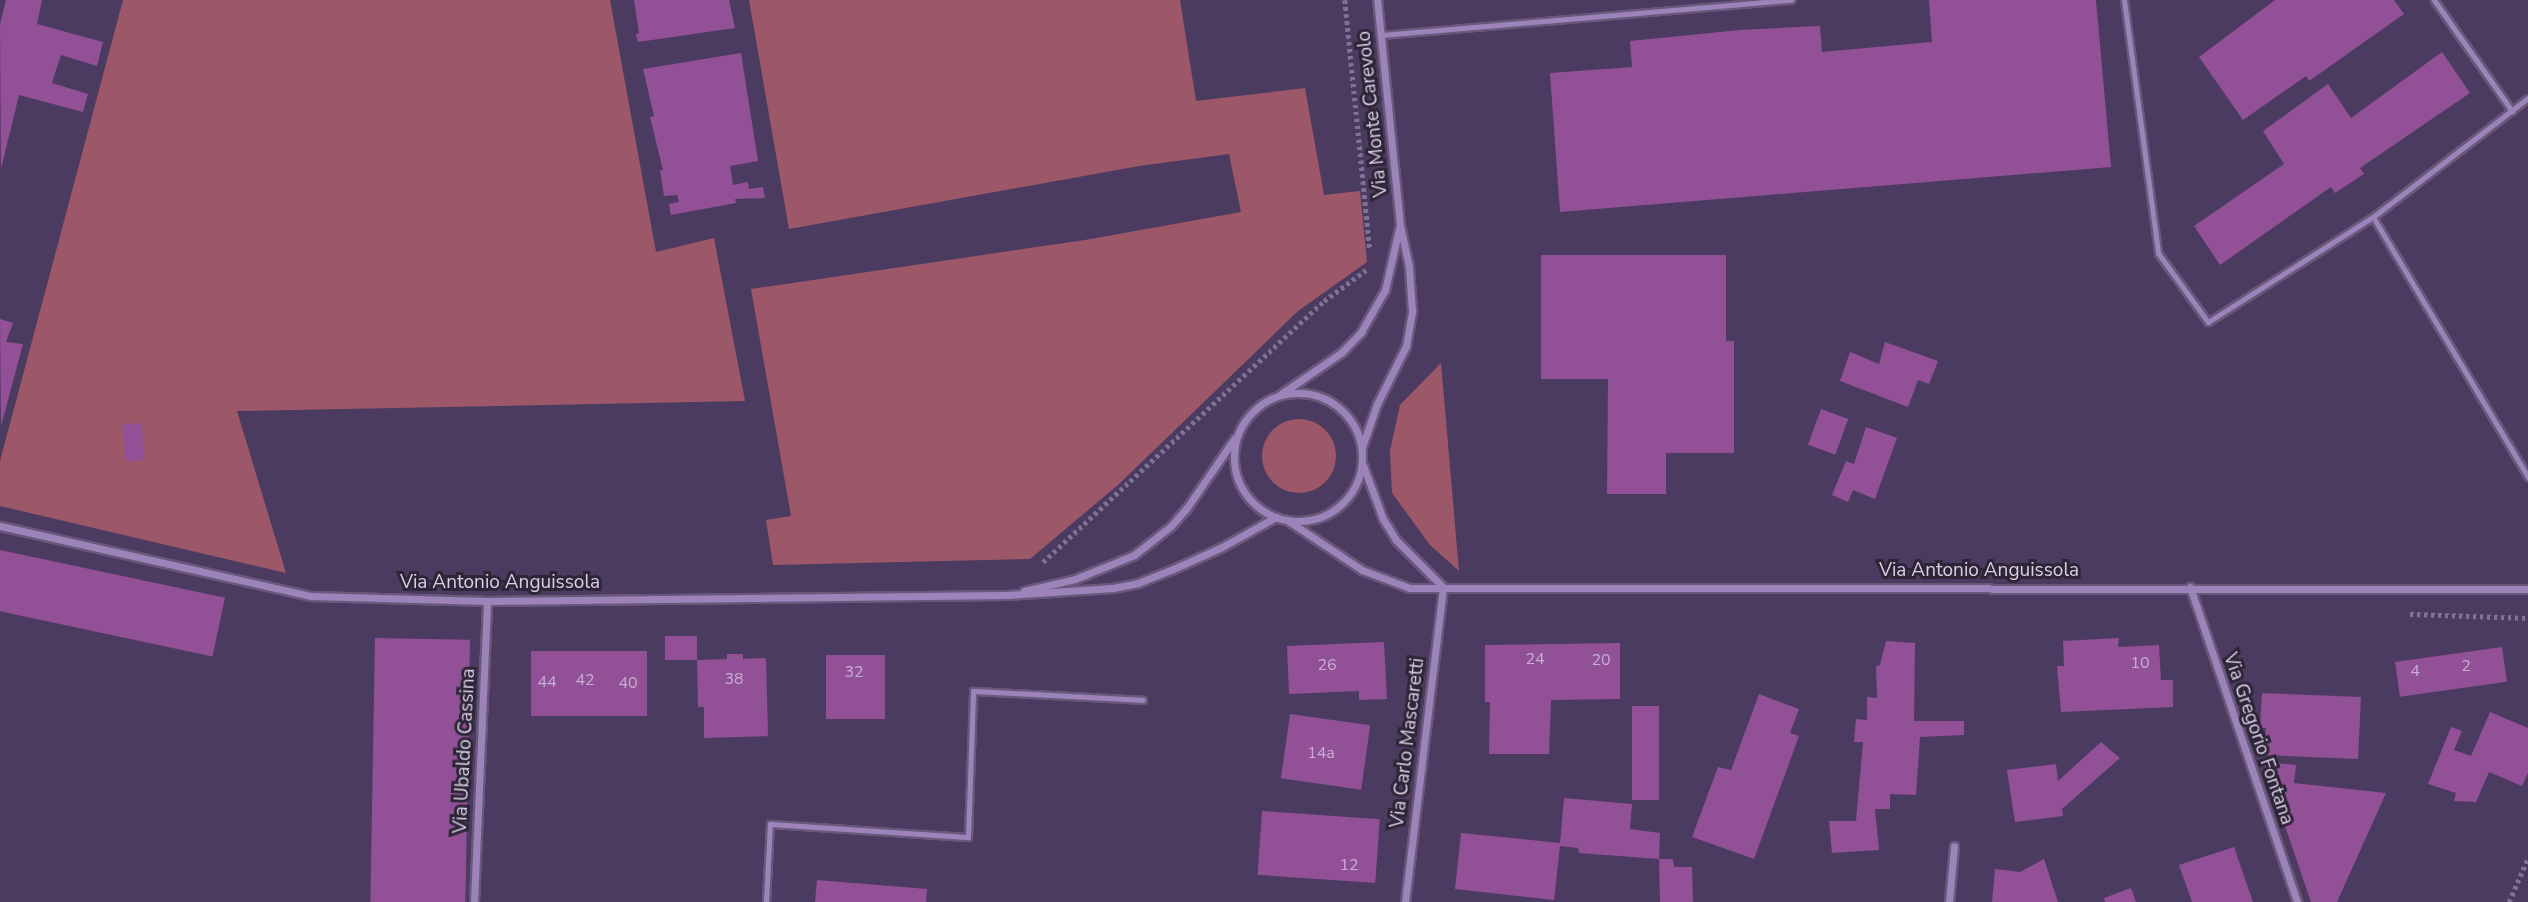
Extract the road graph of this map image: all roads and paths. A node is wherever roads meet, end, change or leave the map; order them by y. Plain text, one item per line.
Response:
1 (1345, 0) edge
2 (1377, 0) edge
3 (1792, 0) edge
4 (2124, 0) edge
5 (2434, 0) edge
6 (1381, 35) junction
7 (2528, 98) edge
8 (2512, 111) junction
9 (2373, 217) junction
10 (1400, 225) junction
11 (1370, 253) dead end
12 (1371, 266) dead end
13 (1280, 395) junction
14 (1237, 434) junction
15 (1362, 447) junction
16 (1362, 462) junction
17 (2528, 477) edge
18 (1276, 517) junction
19 (1287, 520) junction
20 (0, 526) edge
21 (1038, 567) dead end
22 (2528, 582) edge
23 (2190, 587) junction
24 (1443, 588) junction
25 (2514, 588) junction
26 (2528, 589) edge
27 (1007, 595) junction
28 (487, 601) junction
29 (1143, 700) dead end
30 (1954, 846) dead end
31 (2528, 858) edge
32 (474, 902) edge
33 (765, 902) edge
34 (1405, 902) edge
35 (1949, 902) edge
36 (2297, 902) edge
37 (2509, 902) edge

1 - 11 path
2 - 6 street, Via Monte Carevolo
3 - 6 lane
4 - 9 lane
5 - 8 lane
6 - 10 street, Via Monte Carevolo
7 - 8 lane
8 - 9 lane
9 - 17 lane
10 - 13 street, Via Monte Carevolo
10 - 15 street, Via Monte Carevolo
12 - 21 path
13 - 14 street
13 - 15 street
14 - 18 street
14 - 27 street, Via Antonio Anguissola
15 - 16 street
16 - 19 street
16 - 24 street
18 - 19 street
18 - 27 street, Via Antonio Anguissola
19 - 24 street, Via Antonio Anguissola
20 - 28 street, Via Antonio Anguissola
22 - 25 street, Via Antonio Anguissola
23 - 24 street, Via Antonio Anguissola
23 - 25 street, Via Antonio Anguissola
23 - 36 street, Via Gregorio Fontana
24 - 34 street, Via Carlo Mascaretti
25 - 26 street, Via Antonio Anguissola
27 - 28 street, Via Antonio Anguissola
28 - 32 street, Via Ubaldo Cassina
29 - 33 lane
30 - 35 street
31 - 37 path

